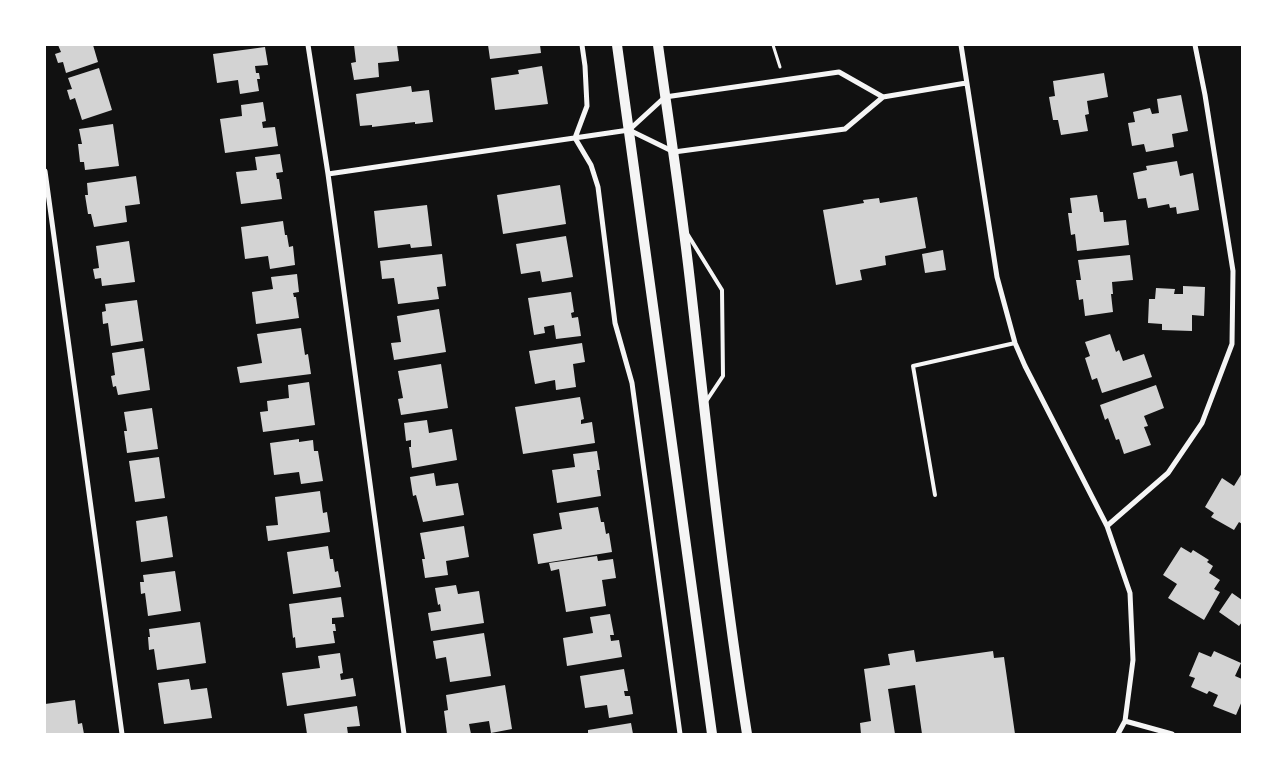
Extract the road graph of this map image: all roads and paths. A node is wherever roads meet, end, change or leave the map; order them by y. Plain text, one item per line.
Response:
1 (308, 45) edge
2 (582, 45) edge
3 (617, 45) edge
4 (658, 45) edge
5 (774, 45) edge
6 (961, 45) edge
7 (1195, 45) edge
8 (783, 80) junction
9 (966, 83) junction
10 (665, 97) junction
11 (883, 98) junction
12 (629, 130) junction
13 (575, 138) junction
14 (674, 152) junction
15 (45, 172) edge
16 (328, 174) junction
17 (684, 228) junction
18 (1015, 343) junction
19 (703, 407) junction
20 (935, 495) dead end
21 (1106, 526) junction
22 (1125, 721) junction
23 (122, 734) edge
24 (404, 734) edge
25 (680, 734) edge
26 (712, 734) edge
27 (747, 734) edge
28 (1118, 734) edge
29 (1172, 734) edge

1 - 16 street
2 - 13 street
3 - 12 main road
4 - 10 main road
5 - 8 path
6 - 9 street
7 - 21 street
8 - 10 street
8 - 11 street
9 - 11 street
9 - 18 street
10 - 12 street
10 - 14 main road
11 - 14 street
12 - 13 street
12 - 14 street
12 - 26 main road
13 - 16 street
13 - 25 street
14 - 17 main road
15 - 23 street
16 - 24 street
17 - 19 main road
17 - 19 lane
18 - 20 lane
18 - 21 street
19 - 27 main road
21 - 22 street
22 - 28 street
22 - 29 street

